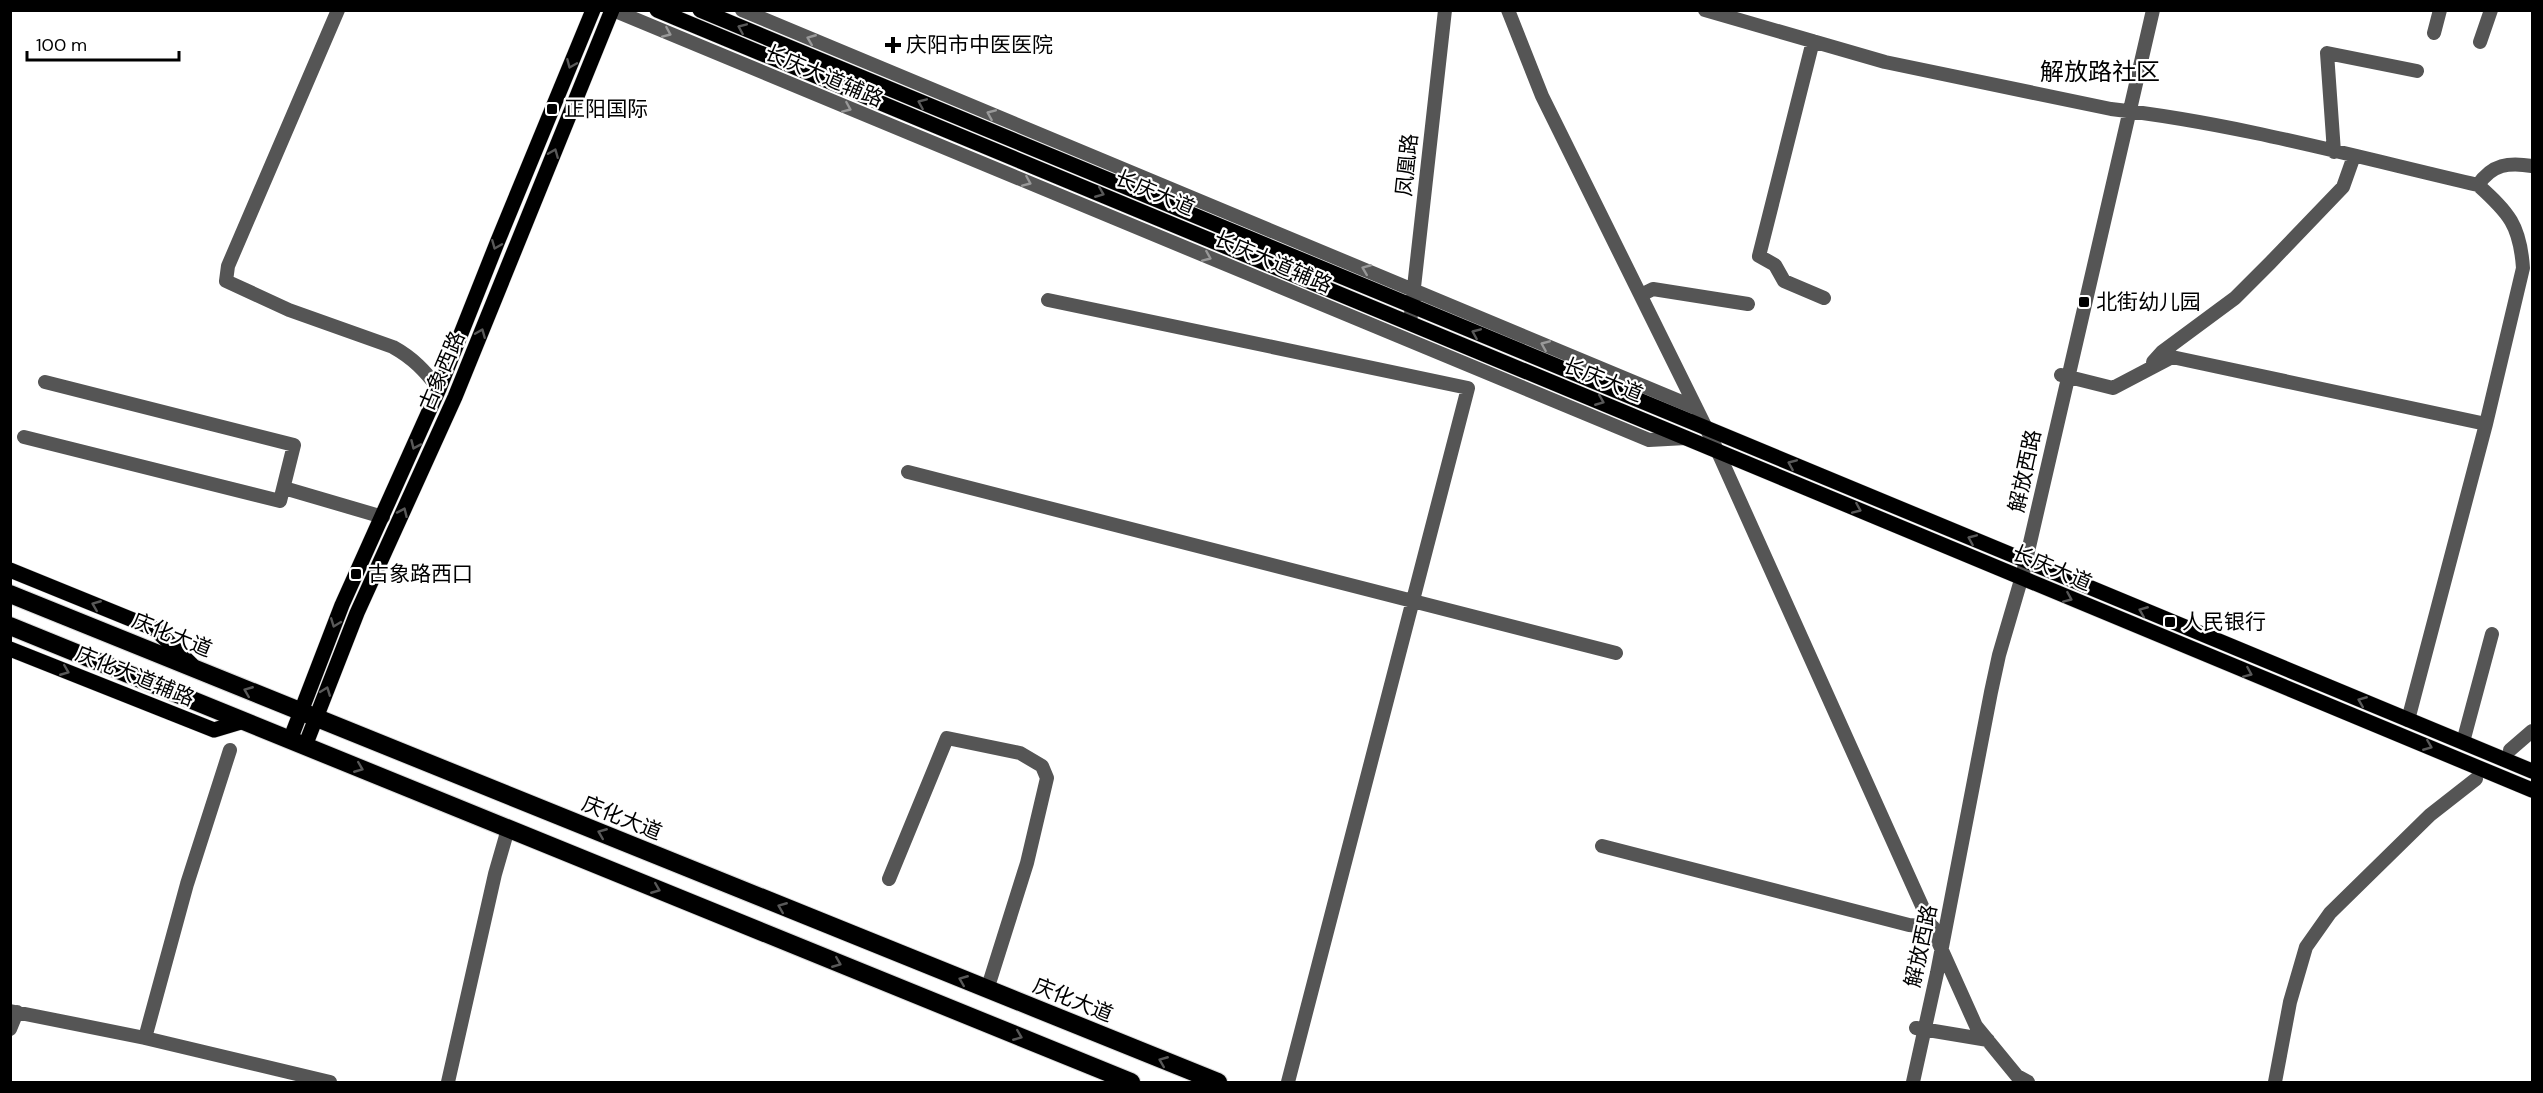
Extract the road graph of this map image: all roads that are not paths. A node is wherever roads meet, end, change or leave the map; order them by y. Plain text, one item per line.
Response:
1 (338, 10) edge
2 (593, 10) edge
3 (613, 10) edge
4 (657, 10) edge
5 (700, 10) edge
6 (742, 10) edge
7 (1436, 10) edge
8 (1445, 10) edge
9 (1508, 10) edge
10 (1705, 10) edge
11 (2144, 10) edge
12 (2153, 10) edge
13 (2440, 10) edge
14 (2491, 10) edge
15 (2434, 33) dead end
16 (1813, 41) junction
17 (2480, 42) dead end
18 (2417, 71) dead end
19 (2125, 110) junction
20 (2334, 152) junction
21 (2354, 156) junction
22 (2532, 166) edge
23 (2478, 185) junction
24 (2528, 269) edge
25 (1409, 288) junction
26 (1641, 295) junction
27 (1824, 298) dead end
28 (1048, 300) dead end
29 (1407, 304) junction
30 (1748, 304) dead end
31 (1405, 321) junction
32 (2145, 372) junction
33 (2063, 376) junction
34 (45, 382) dead end
35 (439, 389) junction
36 (1696, 408) junction
37 (2486, 424) junction
38 (1707, 429) junction
39 (24, 437) dead end
40 (1688, 438) junction
41 (1717, 450) junction
42 (908, 472) dead end
43 (284, 488) junction
44 (382, 517) junction
45 (2022, 561) junction
46 (10, 570) edge
47 (2018, 576) junction
48 (10, 594) edge
49 (1413, 601) junction
50 (10, 626) edge
51 (2492, 634) dead end
52 (10, 649) edge
53 (1616, 653) dead end
54 (196, 670) junction
55 (308, 716) junction
56 (2408, 720) junction
57 (244, 721) junction
58 (2532, 731) edge
59 (2463, 742) junction
60 (297, 743) junction
61 (230, 750) dead end
62 (2510, 750) dead end
63 (2532, 771) edge
64 (2476, 778) dead end
65 (2532, 790) edge
66 (508, 829) junction
67 (1602, 846) dead end
68 (889, 879) dead end
69 (1935, 930) junction
70 (1942, 946) junction
71 (987, 990) junction
72 (14, 1012) edge
73 (1920, 1028) junction
74 (10, 1029) edge
75 (146, 1038) junction
76 (1988, 1040) junction
77 (1110, 1079) edge
78 (330, 1083) edge
79 (448, 1083) edge
80 (1131, 1083) edge
81 (1218, 1083) edge
82 (1288, 1083) edge
83 (1904, 1083) edge
84 (1913, 1083) edge
85 (2028, 1083) edge
86 (2275, 1083) edge

1 - 35 street
2 -> 35 main road, 古象西路
3 -> 40 street, 长庆大道辅路
55 -> 3 main road, 古象西路
4 -> 31 main road, 长庆大道
29 -> 5 main road, 长庆大道
25 -> 6 street, 长庆大道辅路
7 - 25 street, 凤凰路
8 - 25 street, 凤凰路
9 - 26 street
10 - 16 street
11 - 19 street, 解放西路
12 - 19 street, 解放西路
13 - 15 street
14 - 17 street
16 - 19 street
16 - 27 street
18 - 20 street
19 - 20 street
19 - 33 street, 解放西路
20 - 21 street
21 - 23 street
21 - 32 street
22 - 23 street
23 - 24 street
24 - 37 street
25 - 29 street, 凤凰路
36 -> 25 street, 长庆大道辅路
26 - 30 street
26 - 36 street
28 - 49 street
29 - 31 street, 凤凰路
38 -> 29 main road, 长庆大道
31 -> 40 main road, 长庆大道
32 - 33 street
32 - 37 street
33 - 45 street, 解放西路
34 - 43 street
35 -> 44 main road, 古象西路
36 - 38 street
37 - 56 street
38 - 41 street
45 -> 38 main road, 长庆大道
39 - 43 street
40 - 41 main road, 长庆大道
41 -> 47 main road, 长庆大道
41 - 69 street
42 - 49 street
43 - 44 street
44 -> 55 main road, 古象西路
45 - 47 street, 解放西路
56 -> 45 main road, 长庆大道
54 -> 46 main road, 庆化大道辅路
47 -> 65 main road, 长庆大道
47 - 69 street, 解放西路
47 - 70 street, 解放西路
48 - 54 highway, 庆化大道
49 - 53 street
49 - 82 street
50 - 57 highway
51 - 59 street
52 -> 57 main road, 庆化大道辅路
55 -> 54 highway, 庆化大道
55 - 60 main road, 古象西路
71 -> 55 highway, 庆化大道
56 - 59 main road, 长庆大道
57 - 60 highway
58 - 62 street
59 - 63 main road, 长庆大道
60 -> 66 highway
61 - 75 street
64 - 86 street
66 -> 77 highway
66 - 79 street
67 - 69 street
68 - 71 street
69 - 70 street
69 - 73 street, 解放西路
70 - 73 street, 解放西路
70 - 76 street
81 -> 71 highway, 庆化大道
72 - 74 street
72 - 75 street
73 - 76 street
73 - 83 street, 解放西路
73 - 84 street, 解放西路
75 - 78 street
76 - 85 street
77 - 80 highway

